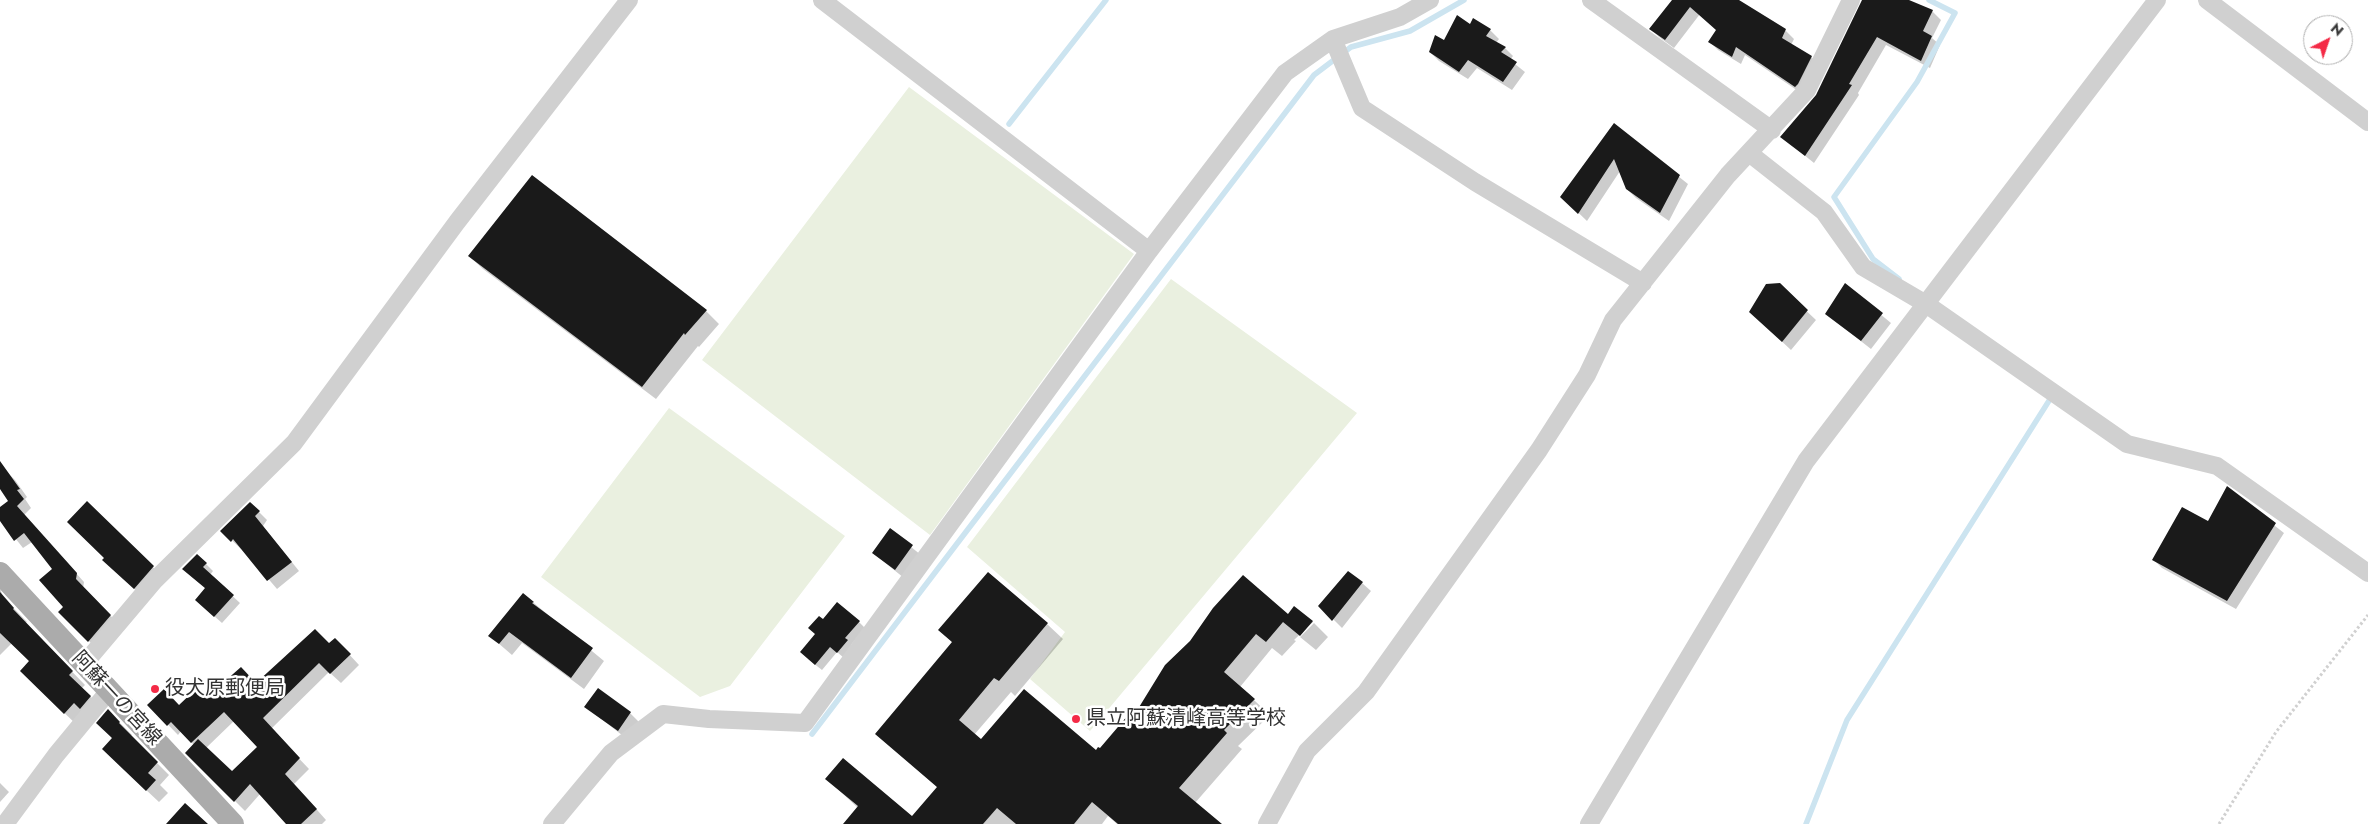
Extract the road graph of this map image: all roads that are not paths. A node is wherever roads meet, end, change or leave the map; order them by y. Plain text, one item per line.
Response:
1 (629, 0) edge
2 (822, 0) edge
3 (1430, 0) edge
4 (1591, 0) edge
5 (1851, 0) edge
6 (2157, 0) edge
7 (2207, 0) edge
8 (1333, 39) junction
9 (2368, 122) edge
10 (1772, 130) junction
11 (1749, 153) junction
12 (1150, 251) junction
13 (1643, 283) junction
14 (1926, 304) junction
15 (0, 573) edge
16 (2368, 573) edge
17 (84, 664) junction
18 (108, 692) junction
19 (5, 824) edge
20 (233, 824) edge
21 (552, 824) edge
22 (1267, 824) edge
23 (1589, 824) edge

1 - 17 street
2 - 12 street
3 - 8 street
4 - 10 street
5 - 10 street
6 - 14 street
7 - 9 street
8 - 12 street
8 - 13 street
10 - 11 street
11 - 13 street
11 - 14 street
12 - 21 street
13 - 22 street
14 - 16 street
14 - 23 street
15 - 17 main road, 阿蘇一の宮線
17 - 18 main road, 阿蘇一の宮線
18 - 19 street
18 - 20 main road, 阿蘇一の宮線

